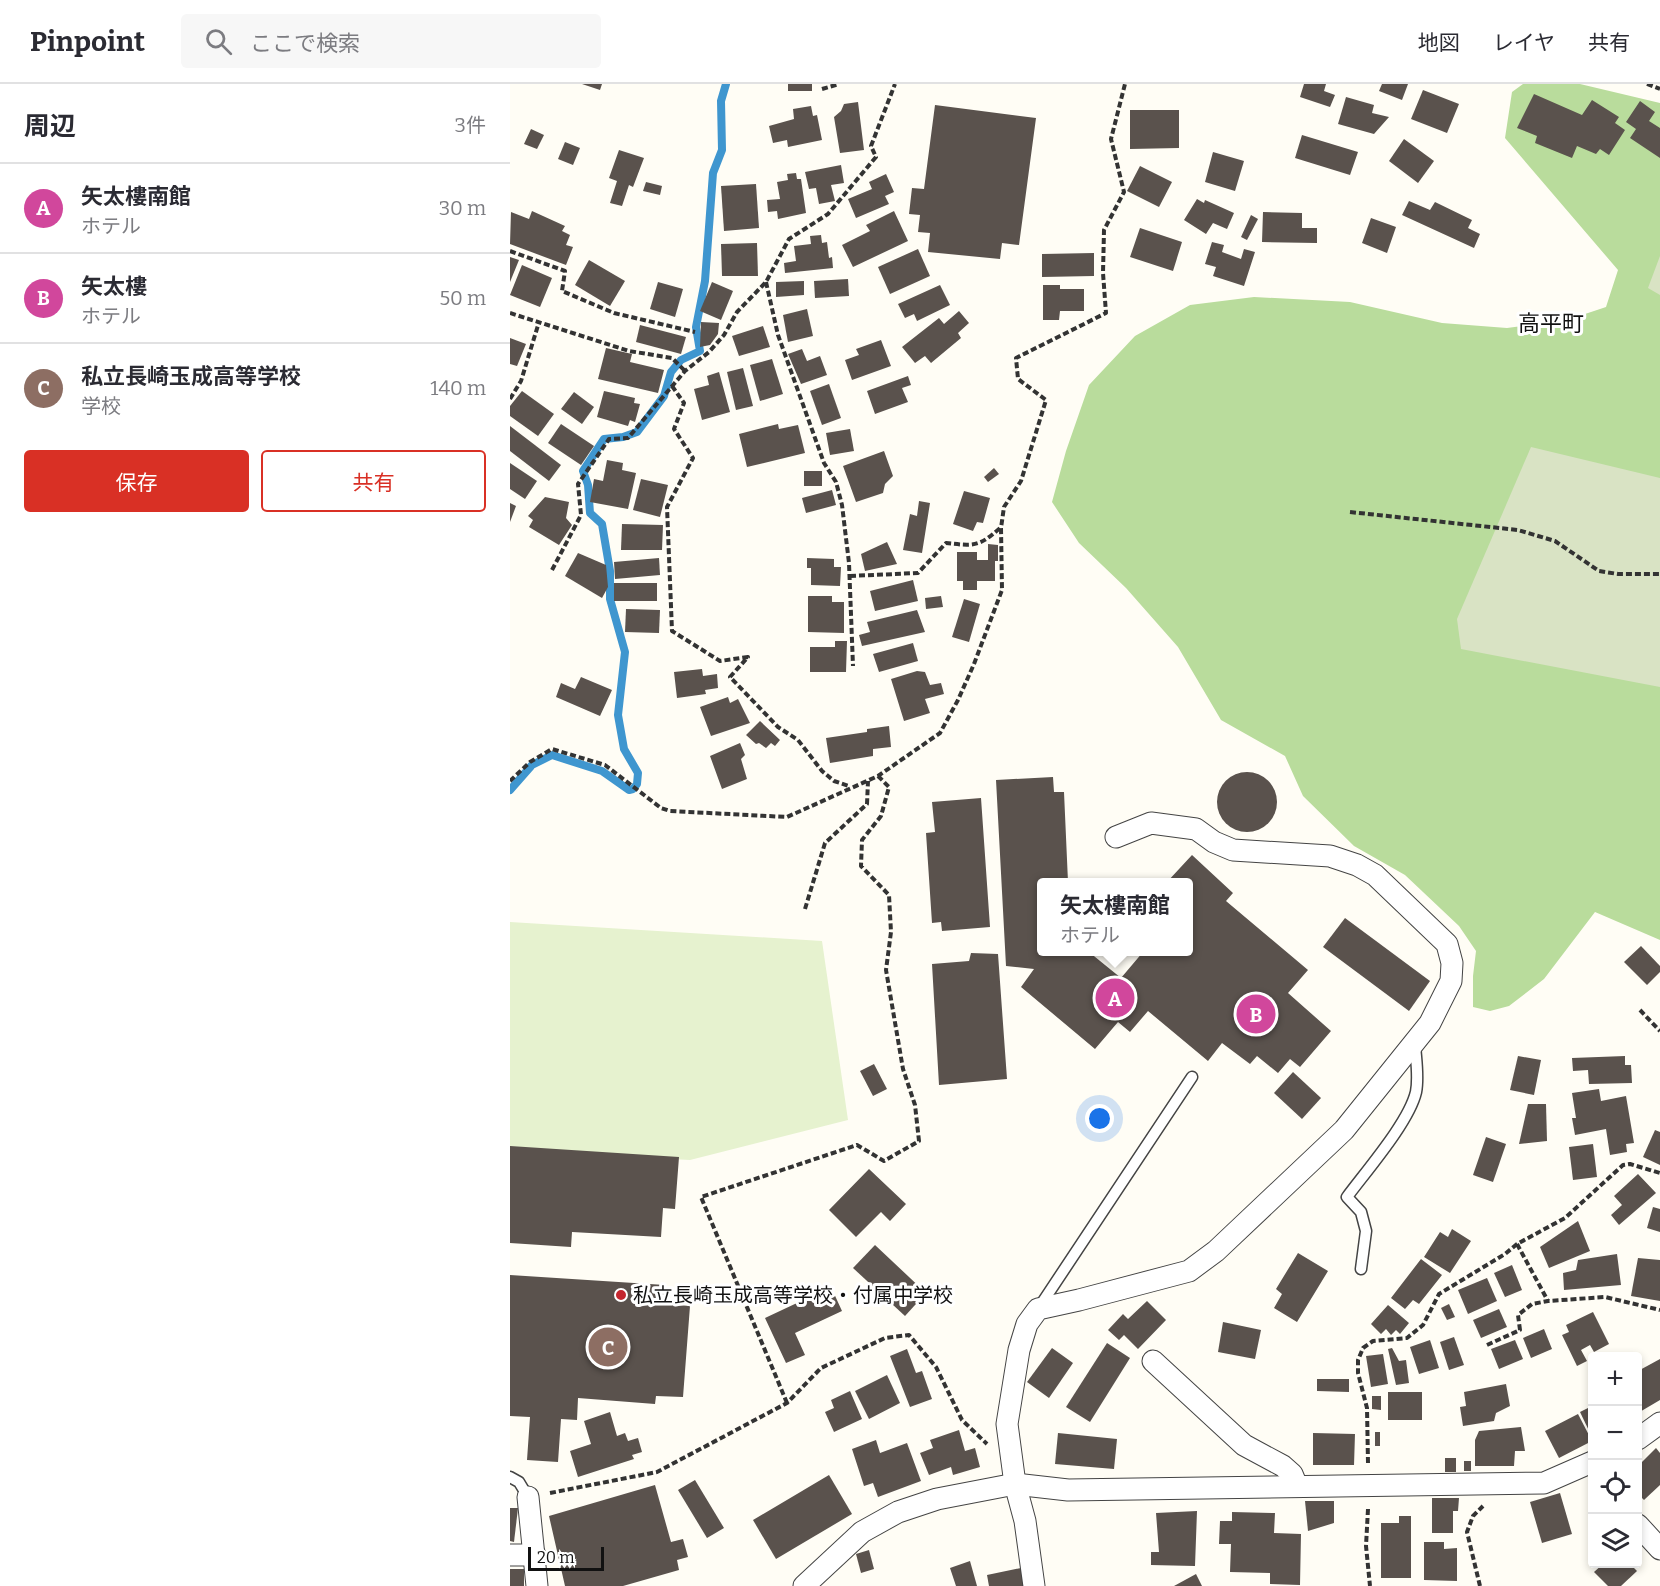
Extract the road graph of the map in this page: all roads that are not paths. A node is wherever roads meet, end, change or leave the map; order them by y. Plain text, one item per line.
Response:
1 (1116, 837) dead end
2 (1414, 1042) junction
3 (1192, 1077) dead end
4 (1361, 1269) dead end
5 (1038, 1309) junction
6 (1153, 1361) dead end
7 (1660, 1423) edge
8 (1642, 1436) edge
9 (1588, 1467) edge
10 (510, 1477) edge
11 (1015, 1484) junction
12 (1297, 1486) junction
13 (528, 1497) joint
14 (1642, 1529) edge
15 (1660, 1549) edge
16 (510, 1555) edge
17 (535, 1555) junction
18 (537, 1586) edge
19 (804, 1586) edge
20 (1034, 1586) edge

1 - 2 street
2 - 4 lane
2 - 5 street
3 - 5 lane
5 - 11 street
6 - 12 street
7 - 8 street
9 - 12 street
10 - 13 lane
11 - 12 street
11 - 19 street
11 - 20 street
13 - 17 street
14 - 15 street
16 - 17 street
17 - 18 street

